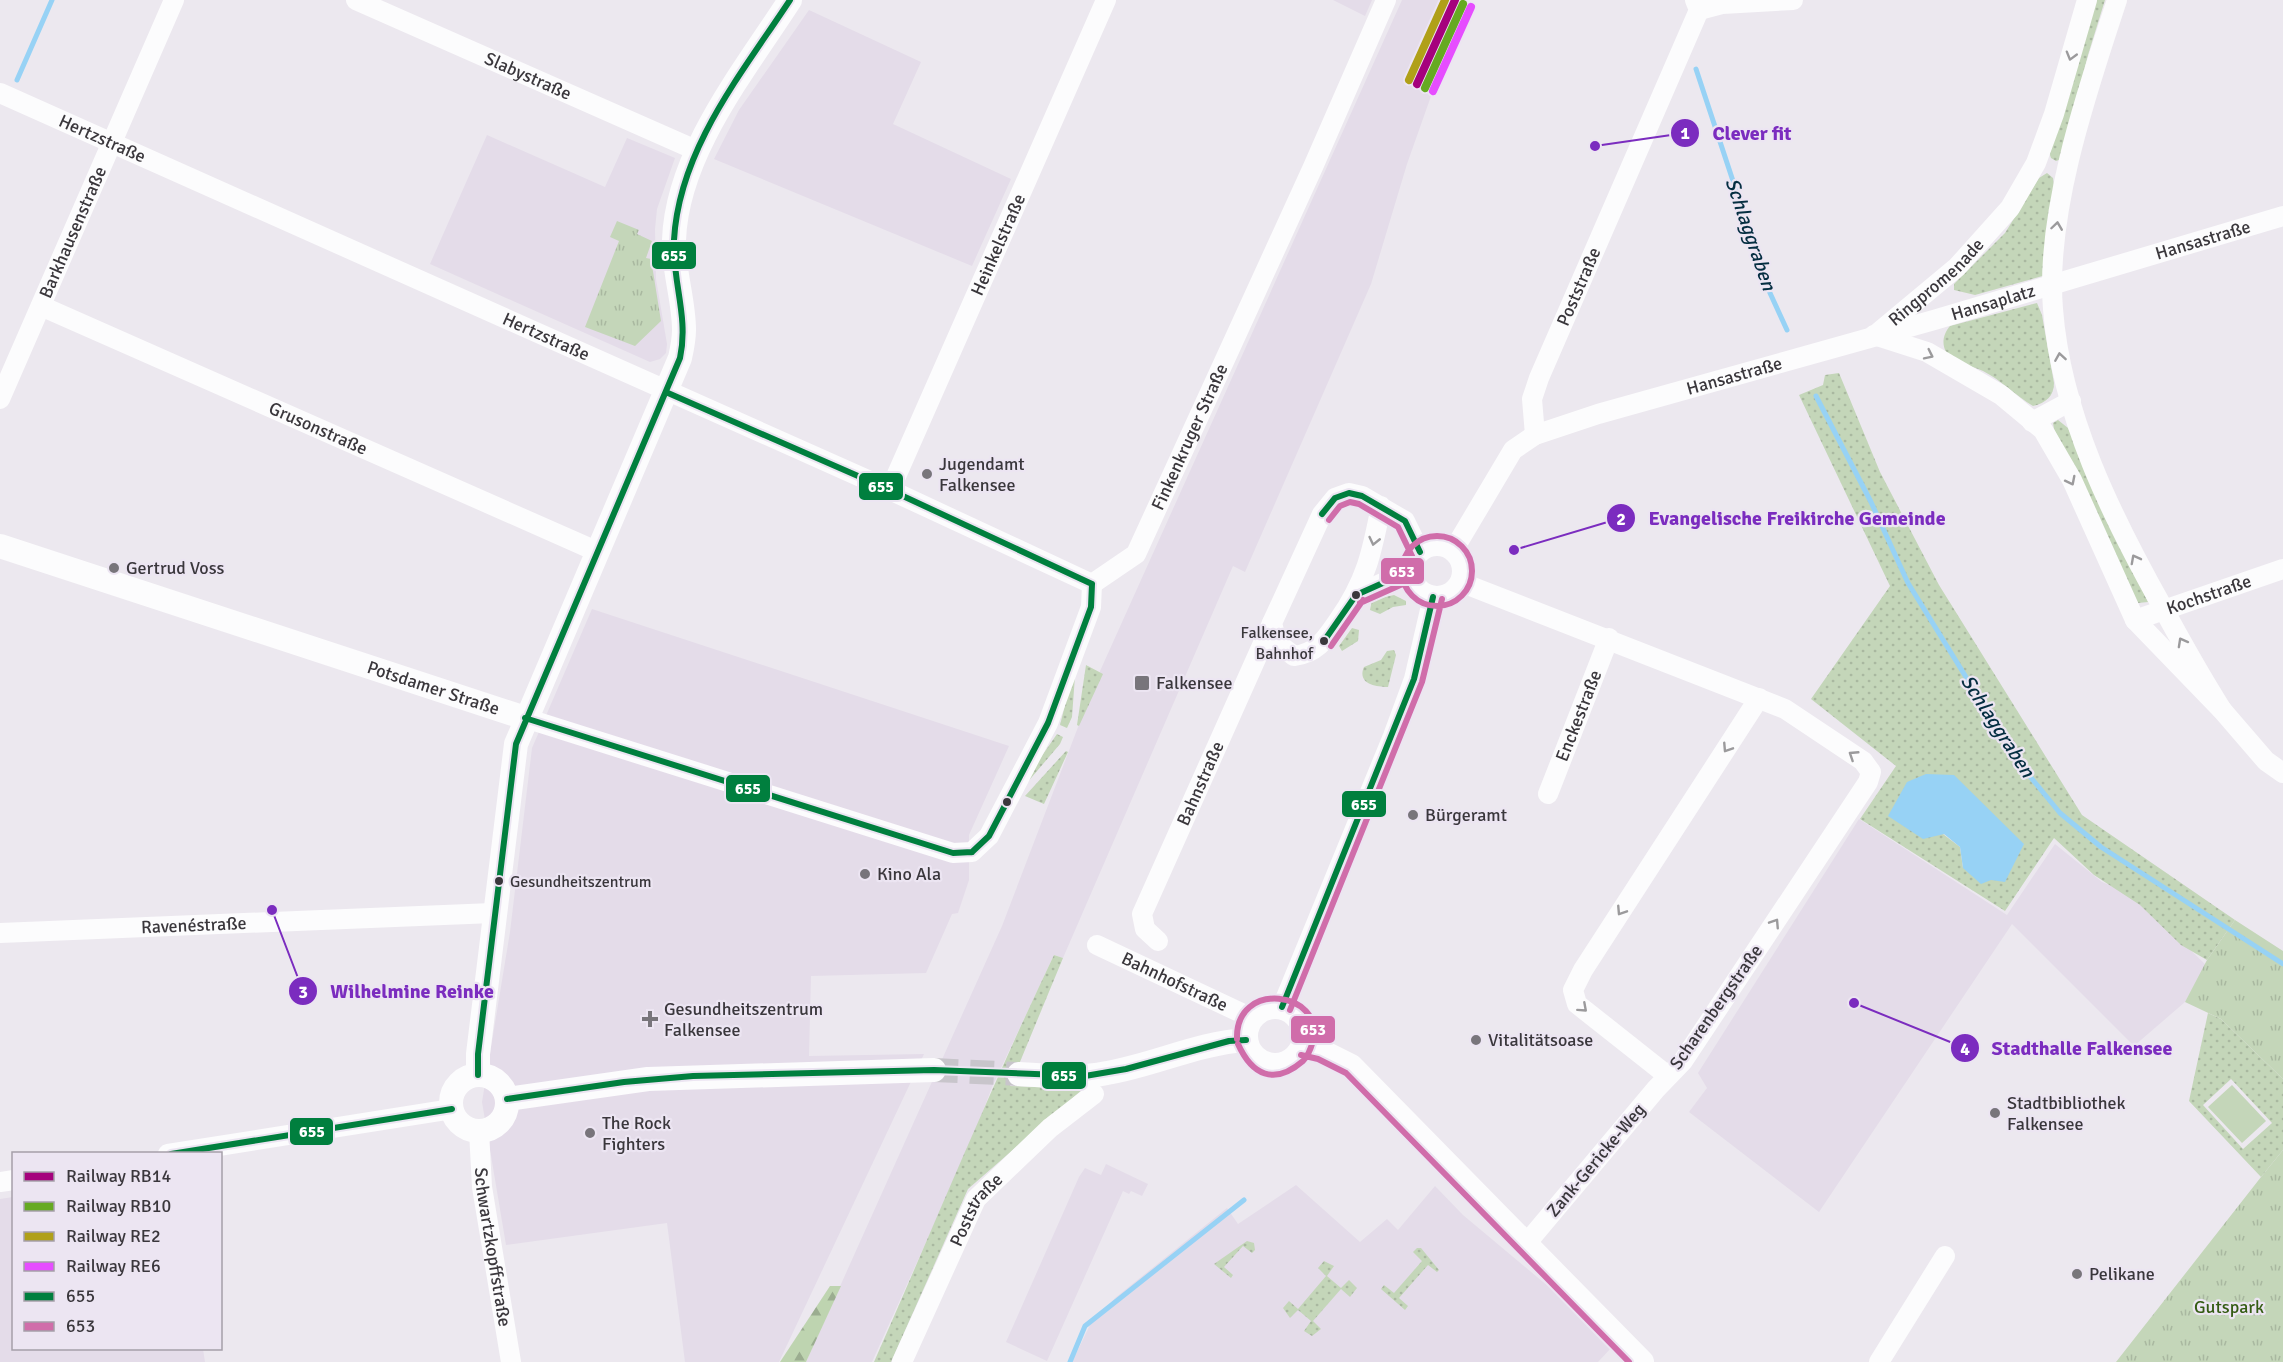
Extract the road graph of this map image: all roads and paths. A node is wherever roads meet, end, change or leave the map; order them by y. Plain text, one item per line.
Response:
1 (174, 0) edge
2 (356, 0) edge
3 (790, 0) edge
4 (1106, 0) edge
5 (1386, 0) edge
6 (1793, 0) edge
7 (2087, 0) edge
8 (2117, 0) edge
9 (1723, 2) edge
10 (1697, 5) edge
11 (0, 93) edge
12 (111, 143) junction
13 (698, 152) junction
14 (2036, 163) junction
15 (2070, 166) junction
16 (2283, 216) edge
17 (2053, 284) junction
18 (41, 306) junction
19 (1934, 320) joint
20 (1874, 335) junction
21 (668, 393) junction
22 (0, 399) edge
23 (2071, 401) junction
24 (2032, 422) junction
25 (1535, 435) junction
26 (890, 490) junction
27 (1381, 506) junction
28 (0, 546) edge
29 (597, 550) junction
30 (1453, 551) junction
31 (1420, 552) junction
32 (2283, 569) edge
33 (1412, 570) junction
34 (1460, 582) junction
35 (1092, 584) junction
36 (1356, 595) junction
37 (1433, 597) junction
38 (2164, 610) junction
39 (2135, 620) junction
40 (1272, 623) junction
41 (1609, 638) junction
42 (1759, 699) junction
43 (2222, 710) junction
44 (525, 718) junction
45 (2283, 773) edge
46 (1548, 794) dead end
47 (493, 912) junction
48 (0, 933) edge
49 (1158, 941) dead end
50 (1097, 945) dead end
51 (1282, 1007) junction
52 (1249, 1029) junction
53 (1303, 1046) junction
54 (934, 1070) tunnel mouth
55 (1019, 1074) tunnel mouth
56 (478, 1075) junction
57 (1668, 1076) junction
58 (1094, 1094) dead end
59 (507, 1099) junction
60 (452, 1109) junction
61 (479, 1131) junction
62 (181, 1152) edge
63 (1525, 1245) junction
64 (1945, 1256) dead end
65 (511, 1362) edge
66 (902, 1362) edge
67 (1642, 1362) edge
68 (1879, 1362) edge

1 - 12 street, Barkhausenstraße
2 - 13 street, Slabystraße
3 - 13 street
4 - 26 street, Heinkelstraße
5 - 35 street, Finkenkruger Straße
6 - 9 street, Poststraße
7 -> 14 street, Ringpromenade
8 - 15 street, Ringpromenade
9 - 10 street, Poststraße
10 - 25 street, Poststraße
11 - 12 street, Hertzstraße
12 - 18 street, Barkhausenstraße
12 - 21 street, Hertzstraße
13 - 21 street
14 - 15 street
14 - 20 street, Ringpromenade
17 -> 15 street, Ringpromenade
16 - 17 street, Hansastraße
17 - 19 street, Hansaplatz
23 -> 17 street, Ringpromenade
18 - 22 street, Barkhausenstraße
18 - 29 street, Grusonstraße
19 - 20 street, Hansastraße
20 -> 24 street, Ringpromenade
20 - 25 street, Hansastraße
21 - 26 street, Hertzstraße
21 - 29 street
23 - 24 street
38 -> 23 street, Ringpromenade
24 -> 39 street, Ringpromenade
25 - 30 street
26 - 35 street, Hertzstraße
27 - 31 street, Bahnstraße
27 -> 36 street
27 - 40 street, Bahnstraße
28 - 44 street, Potsdamer Straße
29 - 44 street
30 - 31 street
30 - 34 street
31 - 33 street
32 - 38 street, Kochstraße
33 - 36 street
33 - 37 street
34 - 37 street
34 - 41 street, Scharenbergstraße
35 - 44 street, Potsdamer Straße
36 - 40 street
37 - 51 street
38 - 39 street, Kochstraße
43 -> 38 street, Ringpromenade
39 - 43 street, Ringpromenade
40 - 49 street, Bahnstraße
41 - 42 street, Scharenbergstraße
41 - 46 street, Enckestraße
42 -> 57 street, Scharenbergstraße
57 -> 42 street, Scharenbergstraße
43 - 45 street, Ringpromenade
44 - 47 street
47 - 48 street, Ravenéstraße
47 - 56 street
50 - 52 street, Bahnhofstraße
51 - 52 street
51 - 53 street
52 - 53 street
52 - 55 street
53 - 63 street
54 - 59 street
56 - 59 street
56 - 60 street
57 - 63 street, Zank-Gericke-Weg
58 - 66 street, Poststraße
59 - 61 street
60 - 61 street
60 - 62 street
61 - 65 street, Schwartzkopffstraße
63 - 67 street
64 - 68 street

